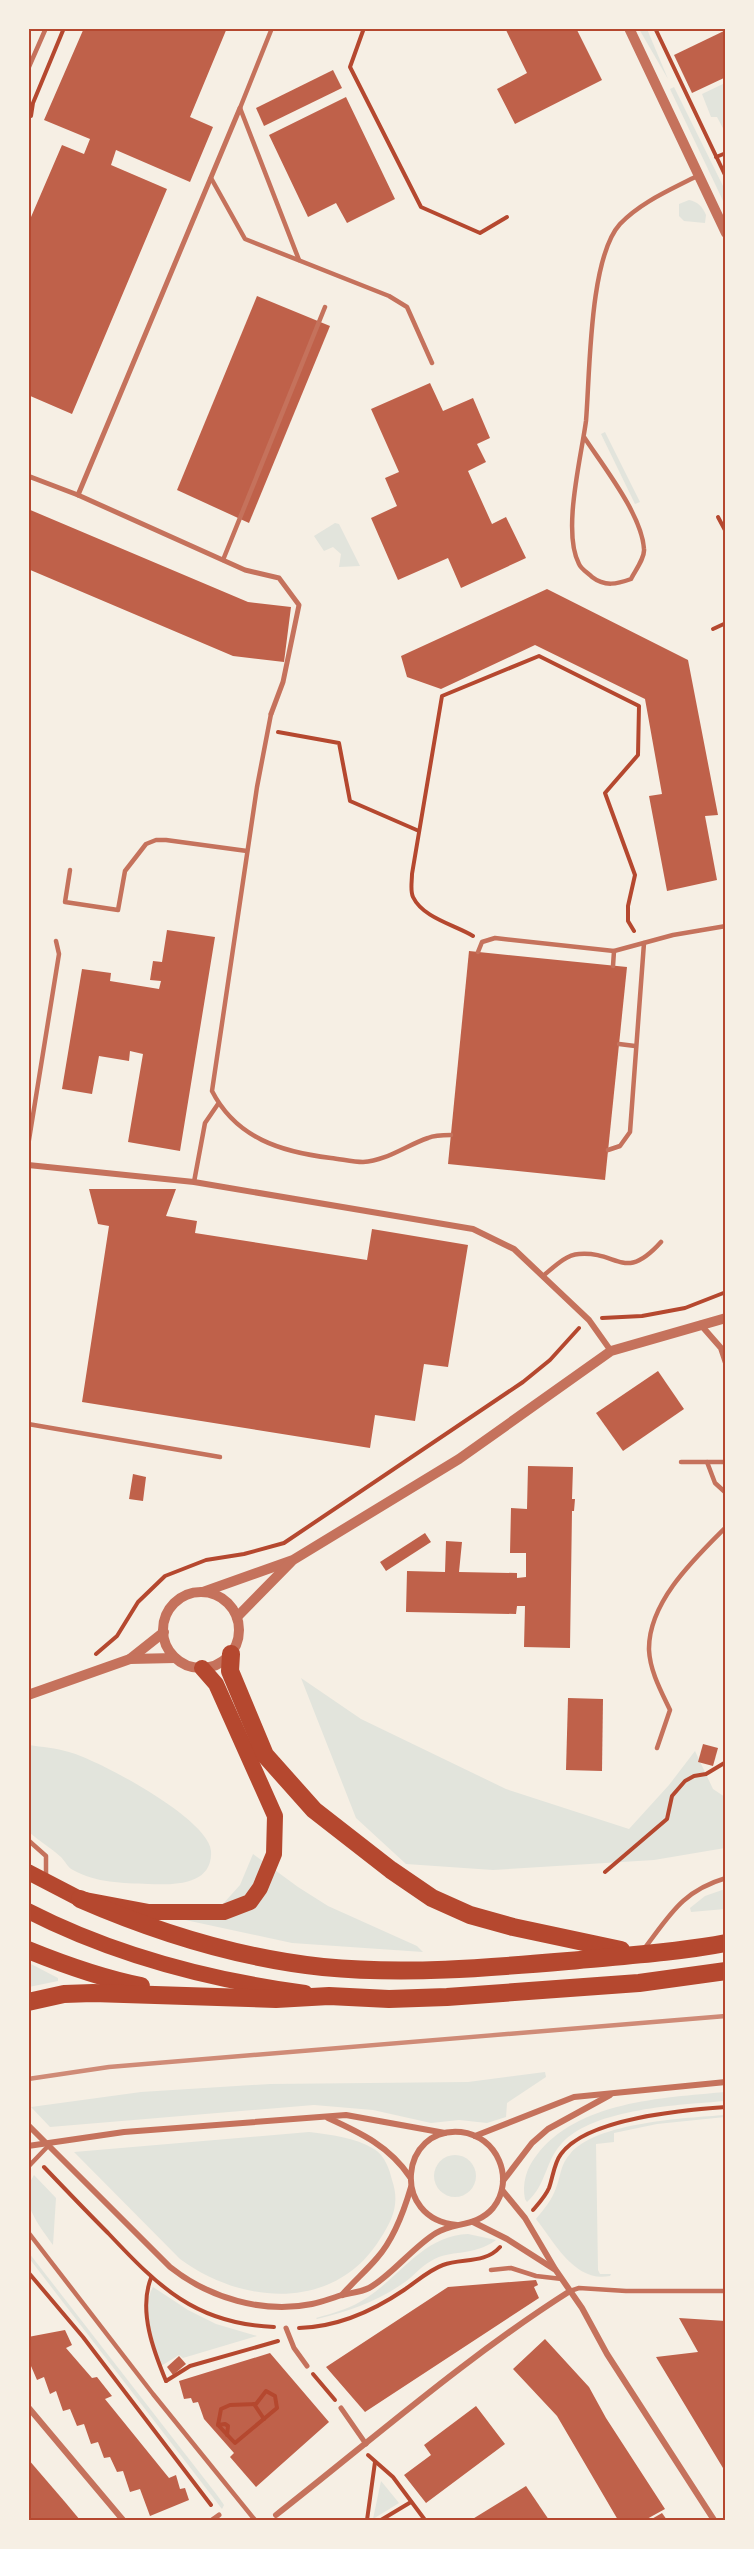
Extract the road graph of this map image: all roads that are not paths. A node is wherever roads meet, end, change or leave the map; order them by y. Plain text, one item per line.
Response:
1 (45, 28) edge
2 (272, 28) edge
3 (629, 28) edge
4 (28, 69) edge
5 (240, 108) junction
6 (697, 176) junction
7 (211, 178) junction
8 (726, 233) edge
9 (299, 260) junction
10 (325, 307) dead end
11 (432, 363) dead end
12 (584, 437) junction
13 (28, 476) edge
14 (78, 495) junction
15 (223, 560) junction
16 (271, 714) joint
17 (247, 851) junction
18 (70, 870) dead end
19 (726, 926) edge
20 (56, 941) dead end
21 (644, 944) junction
22 (614, 951) junction
23 (478, 952) dead end
24 (613, 966) dead end
25 (619, 1044) dead end
26 (635, 1046) junction
27 (218, 1104) junction
28 (451, 1134) dead end
29 (28, 1146) edge
30 (608, 1150) dead end
31 (28, 1165) edge
32 (194, 1182) junction
33 (661, 1242) dead end
34 (543, 1276) junction
35 (726, 1317) edge
36 (700, 1324) junction
37 (611, 1352) junction
38 (726, 1363) edge
39 (28, 1424) edge
40 (220, 1457) dead end
41 (681, 1462) dead end
42 (707, 1462) junction
43 (726, 1462) edge
44 (726, 1493) edge
45 (726, 1527) edge
46 (293, 1560) junction
47 (203, 1592) junction
48 (237, 1617) junction
49 (164, 1632) junction
50 (231, 1654) junction
51 (175, 1658) junction
52 (130, 1659) junction
53 (202, 1668) junction
54 (28, 1695) edge
55 (657, 1748) dead end
56 (28, 1840) edge
57 (28, 1872) edge
58 (726, 1878) edge
59 (46, 1882) junction
60 (80, 1899) junction
61 (28, 1911) edge
62 (726, 1943) edge
63 (28, 1950) edge
64 (640, 1954) junction
65 (726, 1971) edge
66 (329, 1996) junction
67 (220, 1998) junction
68 (28, 2002) edge
69 (726, 2082) edge
70 (612, 2093) junction
71 (327, 2118) junction
72 (28, 2125) edge
73 (446, 2133) junction
74 (475, 2136) junction
75 (53, 2141) junction
76 (28, 2146) edge
77 (28, 2167) edge
78 (410, 2177) junction
79 (503, 2181) junction
80 (411, 2187) junction
81 (502, 2190) junction
82 (473, 2222) junction
83 (457, 2225) junction
84 (28, 2232) edge
85 (555, 2269) junction
86 (491, 2270) dead end
87 (562, 2279) junction
88 (570, 2290) junction
89 (726, 2291) edge
90 (341, 2295) junction
91 (286, 2328) road end
92 (307, 2366) road end
93 (28, 2407) edge
94 (341, 2408) road end
95 (364, 2446) junction
96 (219, 2515) road end
97 (276, 2515) dead end
98 (123, 2520) edge
99 (212, 2520) edge
100 (255, 2520) edge
101 (714, 2520) edge

1 - 4 lane
2 - 5 lane
3 - 6 street
5 - 7 street
5 - 9 lane
6 - 8 street
6 - 12 lane
7 - 9 lane
7 - 14 street
9 - 11 lane
10 - 15 lane
12 - 12 lane
13 - 14 street
14 - 15 street
15 - 16 street
16 - 17 lane
17 - 18 lane
17 - 27 lane
19 - 21 lane
20 - 29 lane
21 - 22 lane
21 - 26 lane
22 - 23 lane
22 - 24 lane
25 - 26 lane
26 - 30 lane
27 - 28 lane
27 - 32 lane
31 - 32 street
32 - 34 street
33 - 34 lane
34 - 37 street
35 - 36 street
36 - 37 street
36 - 38 street
37 - 46 street
39 - 40 lane
41 - 42 lane
42 - 43 lane
42 - 44 lane
45 - 55 lane
46 - 47 street
46 - 48 street
47 - 48 street
47 - 49 street
48 - 50 street
49 - 51 street
49 - 52 street
50 - 53 street
50 - 64 highway
51 - 52 street
51 - 53 street
52 - 54 street
53 - 60 highway
56 - 59 lane
57 - 59 highway
58 - 64 lane
59 - 60 highway
60 - 64 highway
61 - 66 highway
62 - 64 highway
63 - 67 highway
65 - 66 highway
66 - 67 highway
67 - 68 highway
69 - 70 street
70 - 74 street
70 - 79 street
71 - 73 street
71 - 75 street
71 - 78 street
72 - 90 street
73 - 74 street
73 - 78 street
74 - 79 street
75 - 76 street
75 - 77 lane
78 - 80 street
79 - 81 street
80 - 83 street
80 - 90 street
81 - 82 street
81 - 85 street
82 - 83 street
82 - 85 street
83 - 90 street
84 - 100 lane
85 - 87 street
86 - 87 lane
87 - 88 street
88 - 89 lane
88 - 95 street
88 - 101 street
91 - 92 street
93 - 98 street
94 - 95 street
95 - 97 street
96 - 99 street

